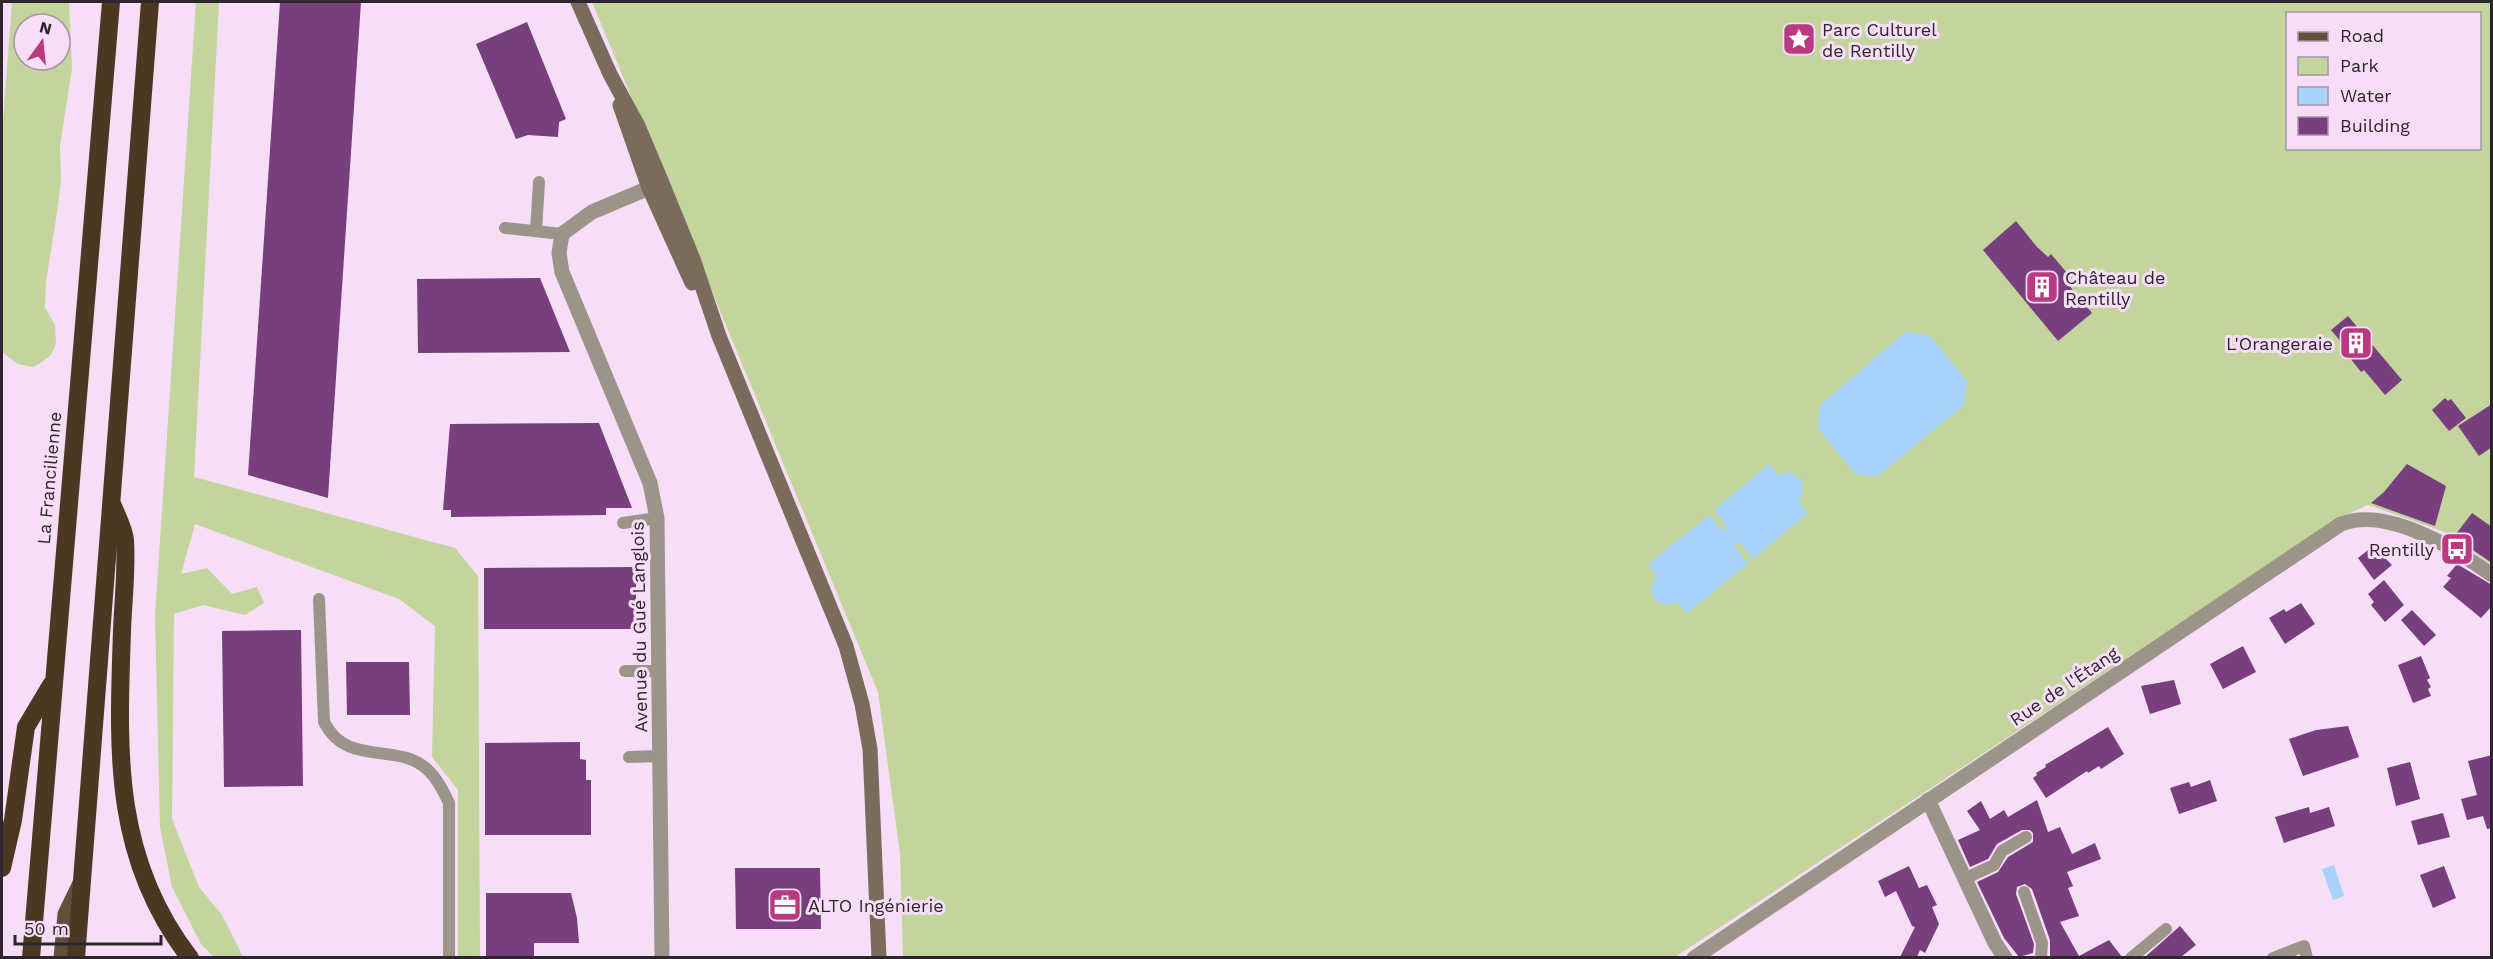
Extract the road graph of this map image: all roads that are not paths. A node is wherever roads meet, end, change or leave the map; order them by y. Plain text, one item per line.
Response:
1 (111, 2) edge
2 (150, 2) edge
3 (578, 2) edge
4 (610, 74) junction
5 (539, 182) dead end
6 (649, 188) junction
7 (505, 228) dead end
8 (537, 231) junction
9 (562, 234) junction
10 (719, 336) junction
11 (111, 500) junction
12 (657, 518) junction
13 (623, 523) dead end
14 (2492, 574) edge
15 (319, 599) dead end
16 (625, 670) dead end
17 (660, 671) junction
18 (53, 681) junction
19 (660, 756) junction
20 (629, 757) dead end
21 (1928, 800) junction
22 (2026, 837) dead end
23 (2, 868) edge
24 (1964, 879) junction
25 (81, 880) junction
26 (2024, 892) dead end
27 (2166, 929) dead end
28 (31, 957) edge
29 (61, 957) edge
30 (76, 957) edge
31 (190, 957) edge
32 (449, 957) edge
33 (662, 957) edge
34 (879, 957) edge
35 (1694, 957) edge
36 (2005, 957) edge
37 (2041, 957) edge
38 (2131, 957) edge
39 (2273, 957) edge
40 (2307, 957) edge

1 - 18 highway, La Francilienne
2 - 11 highway
3 - 4 main road
4 - 6 main road
4 - 10 main road
5 - 8 lane
6 - 9 street
6 - 10 main road
7 - 8 lane
8 - 9 lane
9 - 12 street, Avenue du Gué Langlois
10 - 34 main road
11 - 25 highway
11 - 31 highway
12 - 13 lane
12 - 17 street, Avenue du Gué Langlois
14 - 21 street, Rue de l'Étang
15 - 32 lane
16 - 17 lane
17 - 19 street, Avenue du Gué Langlois
18 - 23 highway
18 - 28 highway, La Francilienne
19 - 20 lane
19 - 33 street, Avenue du Gué Langlois
21 - 24 street
21 - 35 street, Rue de l'Étang
22 - 24 lane
24 - 36 street
25 - 29 main road
25 - 30 highway
26 - 37 lane
27 - 38 lane
39 - 40 lane

